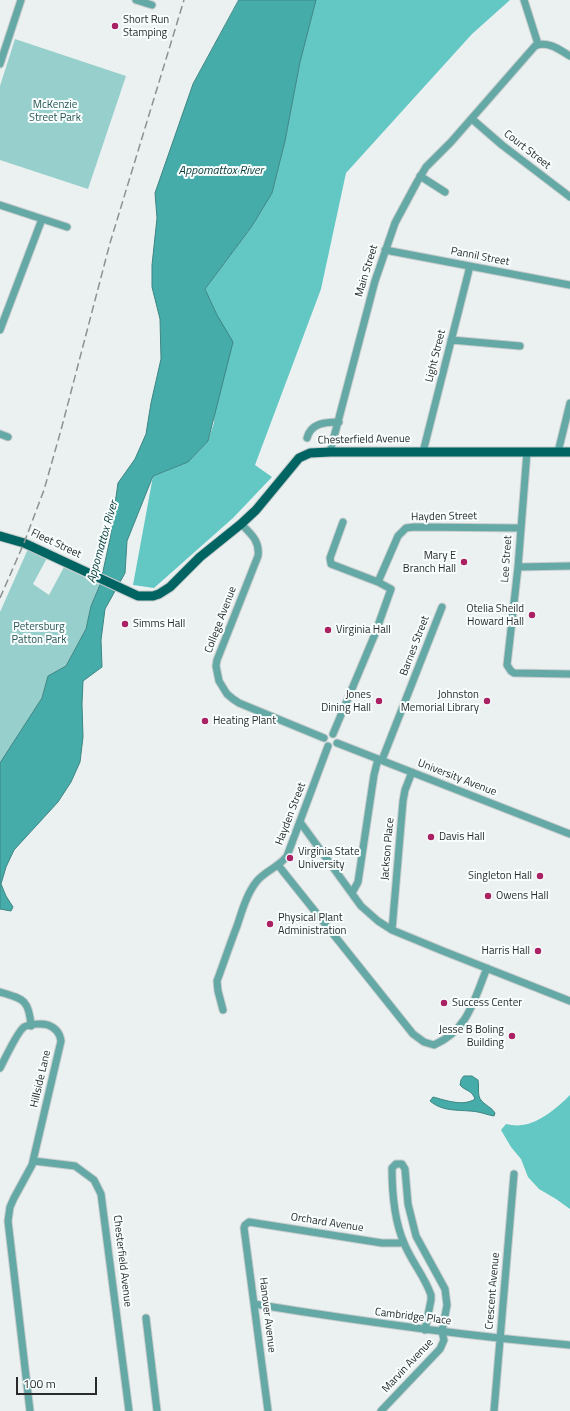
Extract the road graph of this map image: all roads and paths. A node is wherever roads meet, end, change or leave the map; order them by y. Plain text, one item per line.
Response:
1 (21, 0) edge
2 (136, 0) edge
3 (524, 0) edge
4 (152, 5) dead end
5 (538, 44) junction
6 (570, 56) edge
7 (0, 64) edge
8 (472, 119) junction
9 (420, 176) junction
10 (445, 192) dead end
11 (570, 197) edge
12 (0, 206) edge
13 (42, 219) junction
14 (66, 227) dead end
15 (385, 250) junction
16 (470, 266) junction
17 (570, 285) edge
18 (0, 330) edge
19 (451, 340) junction
20 (520, 346) dead end
21 (570, 403) edge
22 (339, 422) junction
23 (0, 434) edge
24 (8, 437) dead end
25 (307, 438) dead end
26 (330, 452) junction
27 (423, 452) junction
28 (527, 452) junction
29 (558, 452) junction
30 (570, 452) edge
31 (343, 522) dead end
32 (241, 524) junction
33 (520, 528) junction
34 (0, 536) edge
35 (570, 566) edge
36 (518, 567) junction
37 (378, 582) junction
38 (122, 589) joint
39 (442, 607) dead end
40 (570, 674) edge
41 (333, 734) junction
42 (324, 738) junction
43 (336, 743) junction
44 (328, 746) junction
45 (380, 760) junction
46 (412, 772) junction
47 (300, 822) junction
48 (570, 834) edge
49 (278, 865) junction
50 (352, 893) junction
51 (392, 930) junction
52 (487, 968) junction
53 (0, 992) edge
54 (570, 1001) edge
55 (223, 1010) dead end
56 (31, 1026) junction
57 (0, 1068) edge
58 (34, 1161) junction
59 (514, 1174) dead end
60 (247, 1223) joint
61 (404, 1243) junction
62 (254, 1304) junction
63 (146, 1318) dead end
64 (425, 1330) junction
65 (442, 1332) junction
66 (500, 1339) junction
67 (570, 1345) edge
68 (30, 1411) edge
69 (129, 1411) edge
70 (157, 1411) edge
71 (268, 1411) edge
72 (381, 1411) edge
73 (494, 1411) edge

1 - 7 street
2 - 4 street
3 - 5 street
5 - 6 street
5 - 8 street, Main Street
8 - 9 street, Main Street
8 - 11 street, Court Street
9 - 10 street
9 - 15 street, Main Street
12 - 13 street
13 - 14 street
13 - 18 street
15 - 16 street, Pannil Street
15 - 22 street, Main Street
16 - 17 street, Pannil Street
16 - 19 street, Light Street
19 - 20 street
19 - 27 street, Light Street
21 - 29 street
22 - 25 street
22 - 26 street, Main Street
23 - 24 street
26 - 27 main road, Chesterfield Avenue
26 - 32 main road, Chesterfield Avenue
27 - 28 main road, Chesterfield Avenue
28 - 29 main road, Chesterfield Avenue
28 - 33 street, Lee Street
29 - 30 main road, Chesterfield Avenue
31 - 37 street
32 - 38 main road, Chesterfield Avenue
32 - 42 street, College Avenue
33 - 36 street, Lee Street
33 - 37 street, Hayden Street
34 - 38 main road, Fleet Street
35 - 36 street
36 - 40 street, Lee Street
37 - 41 street
39 - 45 street, Barnes Street
41 - 42 street
41 - 43 street
42 - 44 street
43 - 44 street
43 - 45 street, University Avenue
44 - 47 street, Hayden Street
45 - 46 street, University Avenue
45 - 50 street, Barnes Street
46 - 48 street, University Avenue
46 - 51 street, Jackson Place
47 - 49 street, Hayden Street
47 - 50 street
49 - 52 street
49 - 55 street, Hayden Street
50 - 51 street
51 - 52 street
52 - 54 street
53 - 56 street
56 - 57 street
56 - 58 street, Hillside Lane
58 - 68 street, Hillside Lane
58 - 69 street, Chesterfield Avenue
59 - 66 street, Crescent Avenue
60 - 61 street, Orchard Avenue
60 - 62 street, Hanover Avenue
61 - 64 street, Marvin Avenue
61 - 65 street, Marvin Avenue
62 - 64 street, Cambridge Place
62 - 71 street, Hanover Avenue
63 - 70 street
64 - 65 street, Cambridge Place
65 - 66 street, Cambridge Place
65 - 72 street, Marvin Avenue
66 - 67 street, Cambridge Place
66 - 73 street, Crescent Avenue

